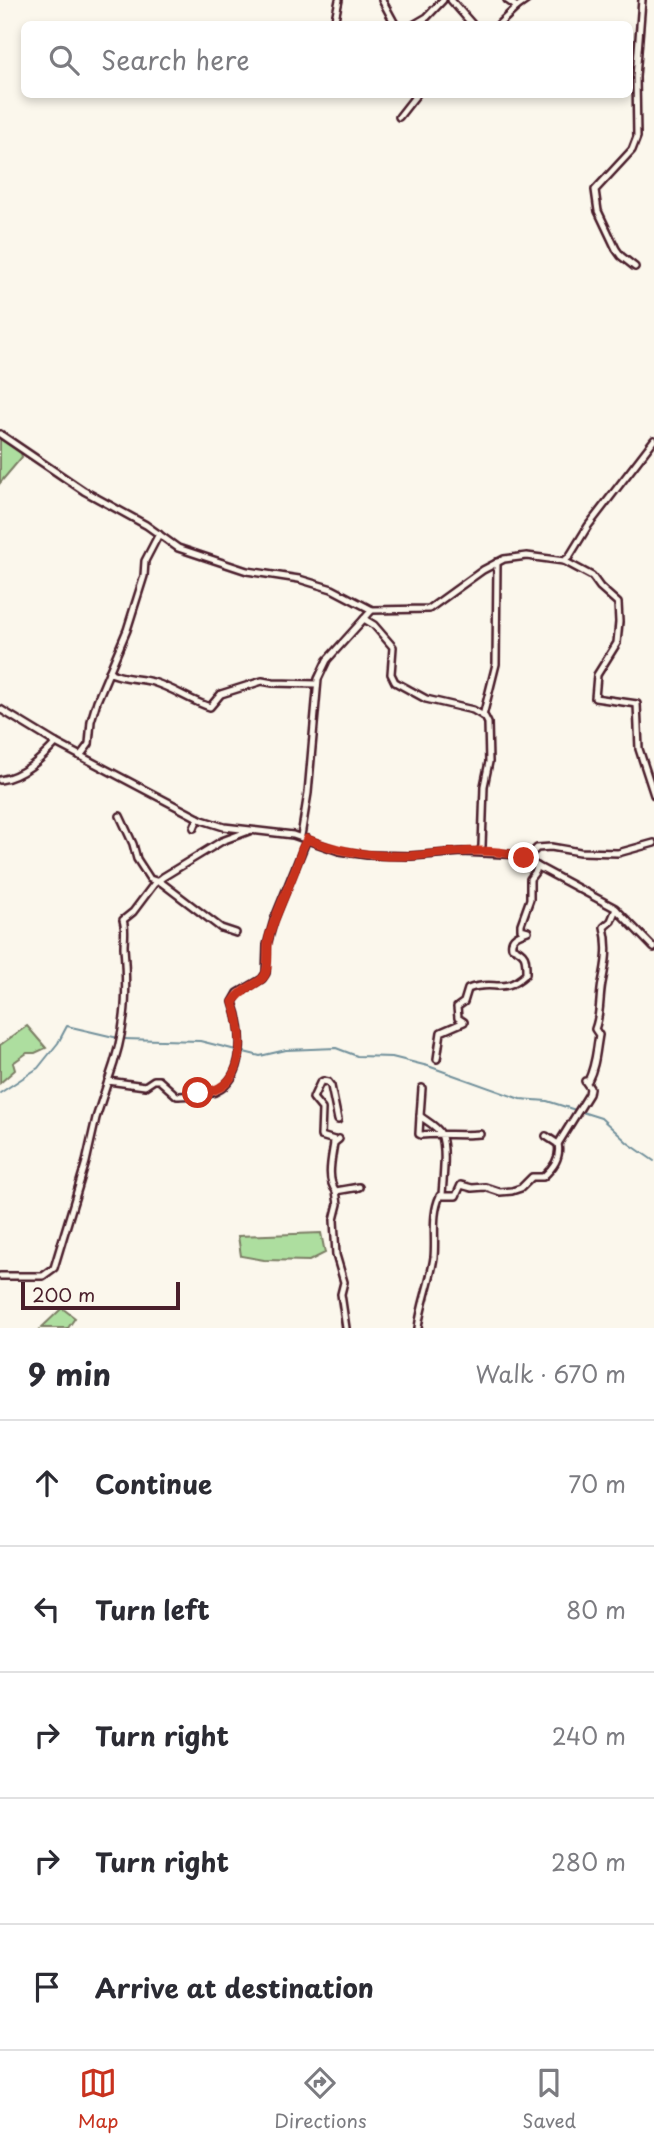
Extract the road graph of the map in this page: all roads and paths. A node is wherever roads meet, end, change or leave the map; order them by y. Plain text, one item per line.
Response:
1 (339, 0) edge
2 (382, 0) edge
3 (443, 0) edge
4 (451, 0) edge
5 (507, 0) edge
6 (527, 0) edge
7 (642, 0) edge
8 (517, 7) junction
9 (335, 21) edge
10 (393, 21) edge
11 (420, 21) edge
12 (469, 21) edge
13 (502, 21) edge
14 (414, 98) edge
15 (399, 117) dead end
16 (635, 267) dead end
17 (0, 434) edge
18 (654, 440) edge
19 (654, 446) edge
20 (648, 450) junction
21 (159, 534) junction
22 (564, 561) junction
23 (497, 562) junction
24 (372, 610) junction
25 (363, 619) junction
26 (108, 672) junction
27 (317, 684) junction
28 (0, 709) edge
29 (483, 716) junction
30 (56, 743) junction
31 (80, 756) junction
32 (0, 780) edge
33 (654, 795) edge
34 (120, 816) dead end
35 (198, 818) junction
36 (194, 828) dead end
37 (252, 830) junction
38 (304, 838) junction
39 (654, 843) edge
40 (480, 852) junction
41 (515, 855) junction
42 (537, 866) junction
43 (156, 882) junction
44 (617, 909) junction
45 (236, 933) dead end
46 (654, 948) edge
47 (437, 1059) dead end
48 (108, 1081) junction
49 (422, 1088) dead end
50 (420, 1116) junction
51 (338, 1120) dead end
52 (440, 1133) junction
53 (480, 1134) dead end
54 (546, 1136) dead end
55 (558, 1144) junction
56 (356, 1188) dead end
57 (336, 1191) junction
58 (442, 1195) junction
59 (0, 1276) edge
60 (346, 1328) edge
61 (418, 1328) edge

1 - 9 street
2 - 10 street
3 - 11 street
4 - 12 street
5 - 8 street
6 - 8 street
7 - 16 street
8 - 13 street
14 - 15 street
17 - 21 street
18 - 20 street
19 - 20 street
20 - 22 street
21 - 24 street
21 - 26 street
22 - 23 street
22 - 33 street
23 - 24 street
23 - 29 street
24 - 25 street
25 - 27 street
25 - 29 street
26 - 27 street
26 - 31 street
27 - 38 street
28 - 30 street
29 - 40 street
30 - 31 street
30 - 32 street
31 - 35 street
34 - 43 street
35 - 36 street
35 - 37 street
37 - 38 street
37 - 43 street
38 - 40 street
38 - 48 street
39 - 41 street
40 - 41 street
41 - 42 street
42 - 44 street
42 - 47 street
43 - 45 street
43 - 48 street
44 - 46 street
44 - 55 street
48 - 59 street
49 - 50 street
50 - 52 street
50 - 52 street
51 - 57 street
52 - 53 street
52 - 58 street
54 - 55 street
55 - 58 street
56 - 57 street
57 - 60 street
58 - 61 street

